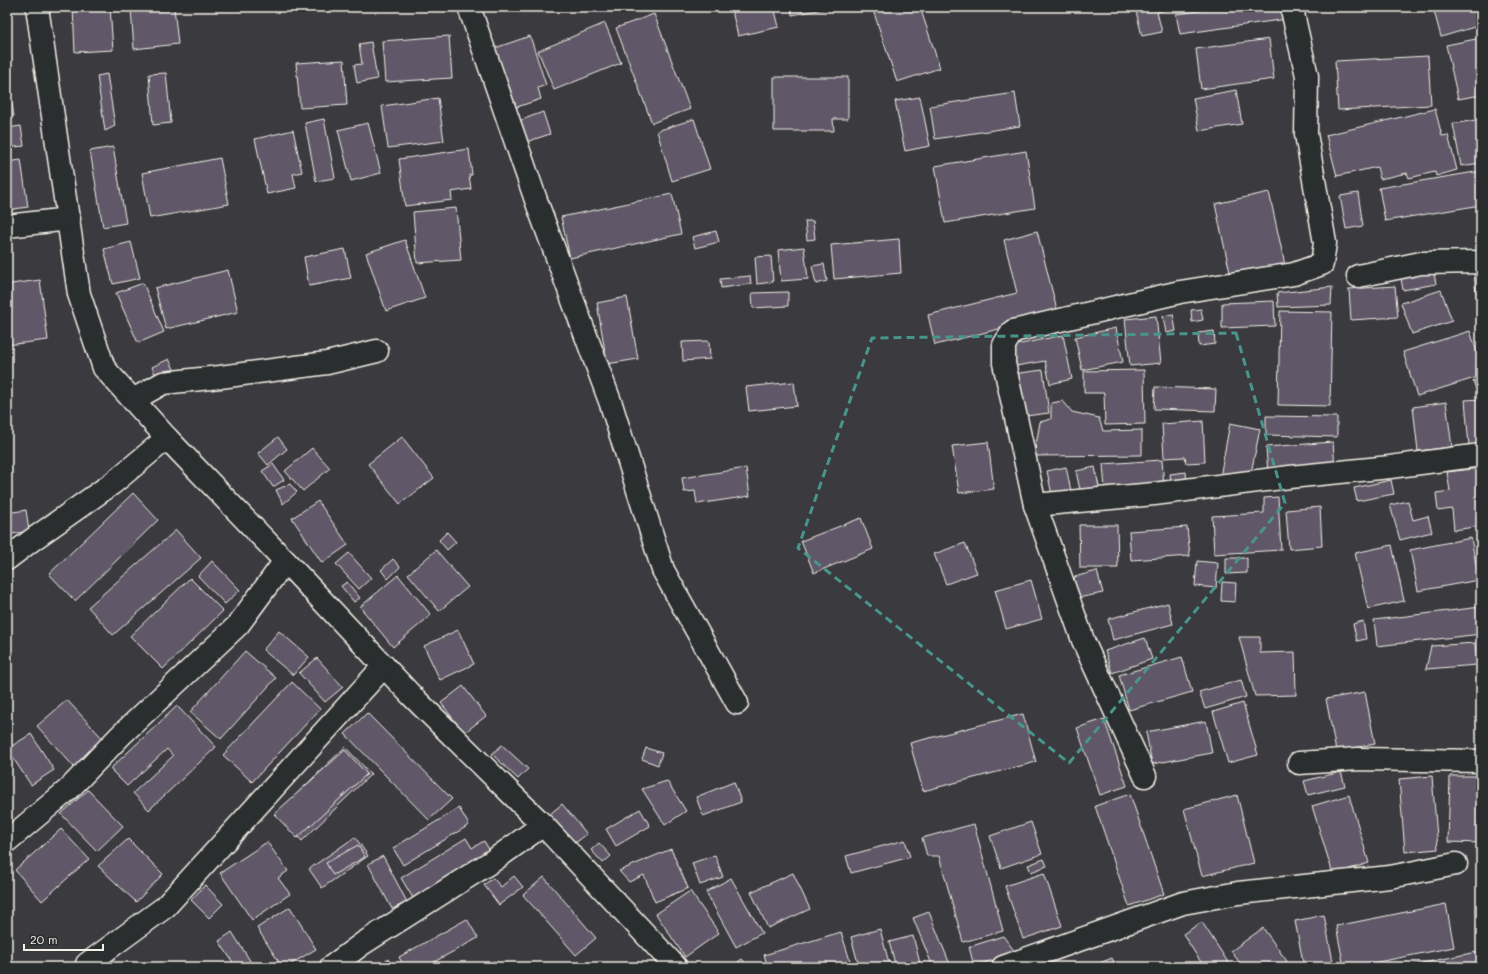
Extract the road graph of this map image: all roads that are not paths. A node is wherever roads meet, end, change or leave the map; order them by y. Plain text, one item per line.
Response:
1 (37, 7) edge
2 (469, 7) edge
3 (1295, 7) edge
4 (69, 219) junction
5 (7, 226) edge
6 (1481, 262) edge
7 (1358, 276) dead end
8 (377, 351) dead end
9 (133, 400) junction
10 (167, 438) junction
11 (1481, 455) edge
12 (1035, 505) junction
13 (7, 560) edge
14 (286, 561) junction
15 (384, 666) junction
16 (737, 703) dead end
17 (1481, 761) edge
18 (1299, 764) dead end
19 (1145, 776) dead end
20 (542, 825) junction
21 (7, 841) edge
22 (1456, 864) dead end
23 (87, 964) dead end
24 (331, 967) edge
25 (676, 967) edge
26 (1003, 967) edge

1 - 4 street
2 - 16 street
3 - 12 street
4 - 5 street
4 - 9 street
6 - 7 street
8 - 9 street
9 - 10 street
10 - 13 street
10 - 14 street
11 - 12 street
12 - 19 street
14 - 15 street
14 - 21 street
15 - 20 street
15 - 23 street
17 - 18 street
20 - 24 street
20 - 25 street
22 - 26 street

